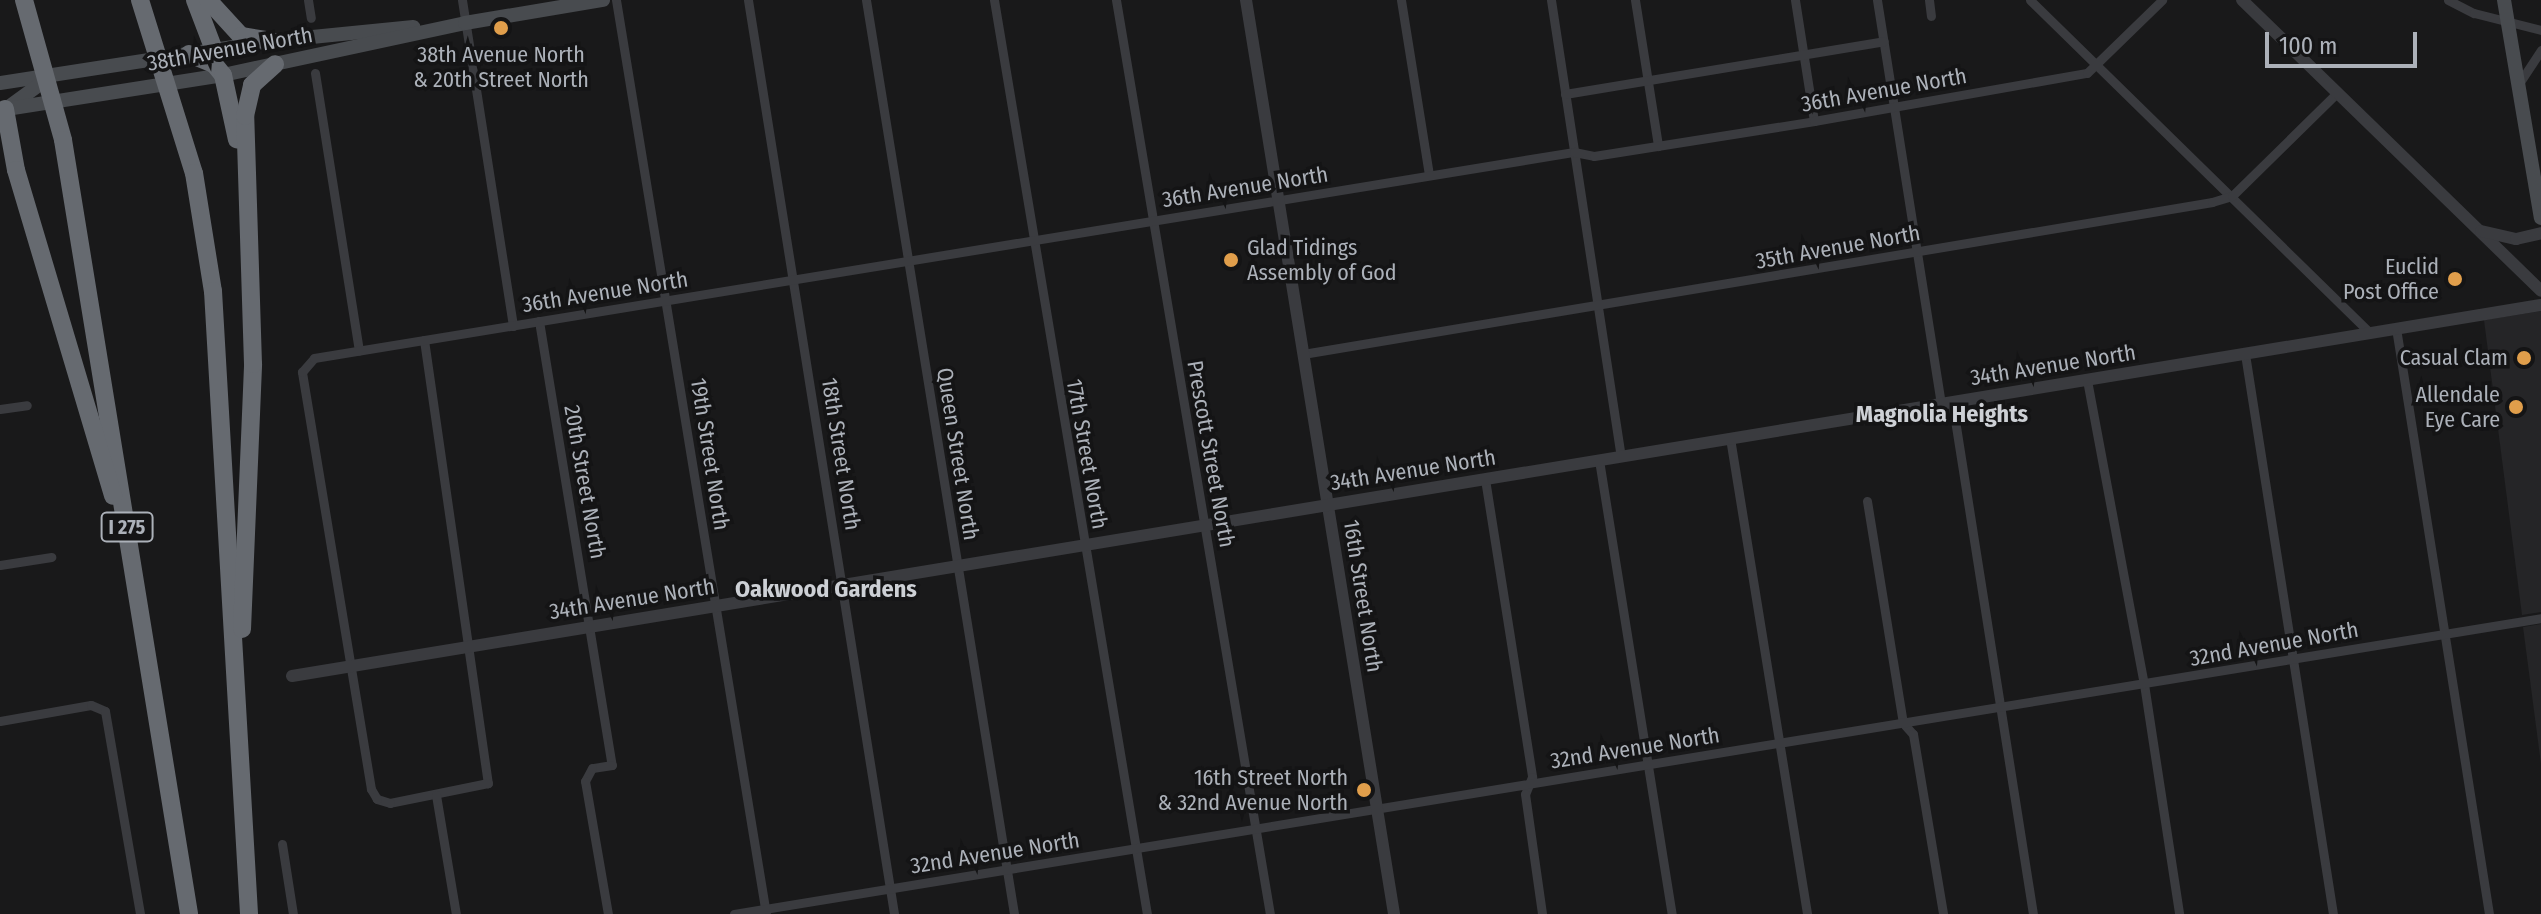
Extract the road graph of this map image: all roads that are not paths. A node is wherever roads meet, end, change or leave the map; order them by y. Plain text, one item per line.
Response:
1 (24, 0) edge
2 (195, 0) edge
3 (208, 0) edge
4 (308, 0) edge
5 (462, 0) edge
6 (603, 0) edge
7 (616, 0) edge
8 (748, 0) edge
9 (866, 0) edge
10 (994, 0) edge
11 (1116, 0) edge
12 (1246, 0) edge
13 (1401, 0) edge
14 (1551, 0) edge
15 (1635, 0) edge
16 (1795, 0) edge
17 (1877, 0) edge
18 (1929, 0) edge
19 (2030, 0) edge
20 (2162, 0) edge
21 (2242, 0) edge
22 (2448, 0) edge
23 (2504, 0) edge
24 (141, 3) edge
25 (1931, 16) dead end
26 (311, 18) dead end
27 (465, 23) junction
28 (2507, 24) junction
29 (2541, 30) edge
30 (272, 41) junction
31 (1884, 41) junction
32 (2541, 50) edge
33 (189, 54) joint
34 (1804, 54) junction
35 (210, 56) junction
36 (275, 64) junction
37 (2098, 65) junction
38 (315, 73) dead end
39 (54, 75) junction
40 (223, 75) junction
41 (1647, 81) junction
42 (0, 83) edge
43 (2518, 85) junction
44 (149, 87) junction
45 (2338, 92) junction
46 (1565, 94) junction
47 (7, 106) edge
48 (1895, 107) junction
49 (1814, 121) junction
50 (0, 138) edge
51 (1658, 146) junction
52 (1574, 152) junction
53 (16, 170) junction
54 (1429, 175) junction
55 (245, 186) junction
56 (2232, 196) junction
57 (1278, 199) junction
58 (2541, 218) edge
59 (2462, 219) junction
60 (1151, 220) junction
61 (2541, 233) edge
62 (1031, 240) junction
63 (1915, 252) junction
64 (908, 260) junction
65 (794, 279) junction
66 (2541, 291) edge
67 (664, 301) junction
68 (2541, 305) edge
69 (1597, 306) junction
70 (539, 321) junction
71 (513, 326) junction
72 (2396, 328) junction
73 (2370, 333) junction
74 (424, 340) junction
75 (359, 351) junction
76 (1303, 354) junction
77 (2245, 354) junction
78 (2087, 380) junction
79 (1946, 402) junction
80 (27, 405) dead end
81 (0, 409) edge
82 (1730, 438) junction
83 (1621, 456) junction
84 (1599, 460) junction
85 (1485, 479) junction
86 (1867, 501) dead end
87 (1328, 505) junction
88 (1205, 525) junction
89 (129, 545) junction
90 (1085, 545) junction
91 (51, 557) dead end
92 (0, 565) edge
93 (959, 566) junction
94 (844, 585) junction
95 (716, 606) junction
96 (2541, 618) edge
97 (591, 626) junction
98 (2446, 634) junction
99 (469, 647) junction
100 (2292, 659) junction
101 (351, 666) junction
102 (292, 676) dead end
103 (2144, 684) junction
104 (2000, 708) junction
105 (0, 721) edge
106 (1903, 723) junction
107 (237, 727) junction
108 (1779, 743) junction
109 (1648, 764) junction
110 (1529, 783) junction
111 (436, 795) junction
112 (1377, 809) junction
113 (1257, 828) junction
114 (282, 844) dead end
115 (1136, 849) junction
116 (1007, 869) junction
117 (890, 889) junction
118 (765, 912) edge
119 (140, 914) edge
120 (189, 914) edge
121 (249, 914) edge
122 (293, 914) edge
123 (456, 914) edge
124 (608, 914) edge
125 (734, 914) edge
126 (894, 914) edge
127 (1014, 914) edge
128 (1147, 914) edge
129 (1270, 914) edge
130 (1394, 914) edge
131 (1542, 914) edge
132 (1672, 914) edge
133 (1807, 914) edge
134 (1943, 914) edge
135 (2033, 914) edge
136 (2179, 914) edge
137 (2333, 914) edge
138 (2489, 914) edge

1 - 89 highway, I 275
2 - 35 highway
3 - 30 highway
4 - 26 street
5 - 27 street
6 - 27 main road, 38th Avenue North
7 - 67 street, 19th Street North
8 - 65 street, 18th Street North
9 - 64 street, Queen Street North
10 - 62 street, 17th Street North
11 - 60 street, Prescott Street North
12 - 57 street, 16th Street North
13 - 54 street
14 - 46 street
15 - 41 street
16 - 34 street
17 - 31 street
18 - 25 street
19 - 37 street
20 - 37 street, 36th Avenue North
21 - 45 street
22 - 28 street
23 - 28 main road
24 - 107 highway
27 - 30 main road, 38th Avenue North
27 - 36 main road, 38th Avenue North
27 - 71 street
28 - 29 street
28 - 43 main road
30 - 35 main road, 38th Avenue North
31 - 34 street
31 - 48 street
32 - 43 street
33 - 35 highway
33 - 39 main road, 38th Avenue North
34 - 41 street
34 - 49 street
35 - 40 highway
35 - 44 main road, 38th Avenue North
36 - 40 main road, 38th Avenue North
36 - 55 highway
37 - 48 street, 36th Avenue North
37 - 56 street
38 - 75 street
39 - 42 main road, 38th Avenue North
39 - 47 main road
40 - 44 main road, 38th Avenue North
40 - 55 highway
41 - 46 street
41 - 51 street
43 - 58 main road
44 - 47 main road, 38th Avenue North
45 - 56 street
45 - 59 street
46 - 52 street
47 - 53 highway
48 - 49 street, 36th Avenue North
48 - 63 street
49 - 51 street, 36th Avenue North
50 - 53 highway
51 - 52 street, 36th Avenue North
52 - 54 street, 36th Avenue North
52 - 69 street
53 - 89 highway
54 - 57 street, 36th Avenue North
55 - 107 highway
56 - 63 street, 35th Avenue North
56 - 73 street
57 - 60 street, 36th Avenue North
57 - 76 street, 16th Street North
59 - 61 street
59 - 66 street
60 - 62 street, 36th Avenue North
60 - 88 street, Prescott Street North
62 - 64 street, 36th Avenue North
62 - 90 street, 17th Street North
63 - 69 street, 35th Avenue North
63 - 79 street
64 - 65 street, 36th Avenue North
64 - 93 street, Queen Street North
65 - 67 street, 36th Avenue North
65 - 94 street, 18th Street North
67 - 70 street, 36th Avenue North
67 - 95 street, 19th Street North
68 - 72 street, 34th Avenue North
69 - 76 street, 35th Avenue North
69 - 83 street
70 - 71 street, 36th Avenue North
70 - 97 street, 20th Street North
71 - 74 street, 36th Avenue North
72 - 73 street, 34th Avenue North
72 - 98 street
73 - 77 street, 34th Avenue North
74 - 75 street, 36th Avenue North
74 - 99 street
75 - 101 street, 36th Avenue North
76 - 87 street, 16th Street North
77 - 78 street, 34th Avenue North
77 - 100 street
78 - 79 street, 34th Avenue North
78 - 103 street
79 - 82 street, 34th Avenue North
79 - 104 street
80 - 81 street
82 - 83 street, 34th Avenue North
82 - 108 street
83 - 84 street, 34th Avenue North
84 - 85 street, 34th Avenue North
84 - 109 street
85 - 87 street, 34th Avenue North
85 - 110 street
86 - 106 street
87 - 88 street, 34th Avenue North
87 - 112 street, 16th Street North
88 - 90 street, 34th Avenue North
88 - 113 street, Prescott Street North
89 - 120 highway, I 275
90 - 93 street, 34th Avenue North
90 - 115 street, 17th Street North
91 - 92 street
93 - 94 street, 34th Avenue North
93 - 116 street, Queen Street North
94 - 95 street, 34th Avenue North
94 - 117 street, 18th Street North
95 - 97 street, 34th Avenue North
95 - 118 street, 19th Street North
96 - 98 street, 32nd Avenue North
97 - 99 street, 34th Avenue North
97 - 124 street, 20th Street North
98 - 100 street, 32nd Avenue North
98 - 138 street
99 - 101 street, 34th Avenue North
99 - 111 street
100 - 103 street, 32nd Avenue North
100 - 137 street
101 - 102 street, 34th Avenue North
101 - 111 street
103 - 104 street, 32nd Avenue North
103 - 136 street
104 - 106 street, 32nd Avenue North
104 - 135 street
105 - 119 street
106 - 108 street, 32nd Avenue North
106 - 134 street
107 - 121 highway
108 - 109 street, 32nd Avenue North
108 - 133 street
109 - 110 street, 32nd Avenue North
109 - 132 street
110 - 112 street, 32nd Avenue North
110 - 131 street
111 - 123 street
112 - 113 street, 32nd Avenue North
112 - 130 street, 16th Street North
113 - 115 street, 32nd Avenue North
113 - 129 street, Prescott Street North
114 - 122 street
115 - 116 street, 32nd Avenue North
115 - 128 street, 17th Street North
116 - 117 street, 32nd Avenue North
116 - 127 street, Queen Street North
117 - 118 street, 32nd Avenue North
117 - 126 street, 18th Street North
118 - 125 street, 32nd Avenue North

